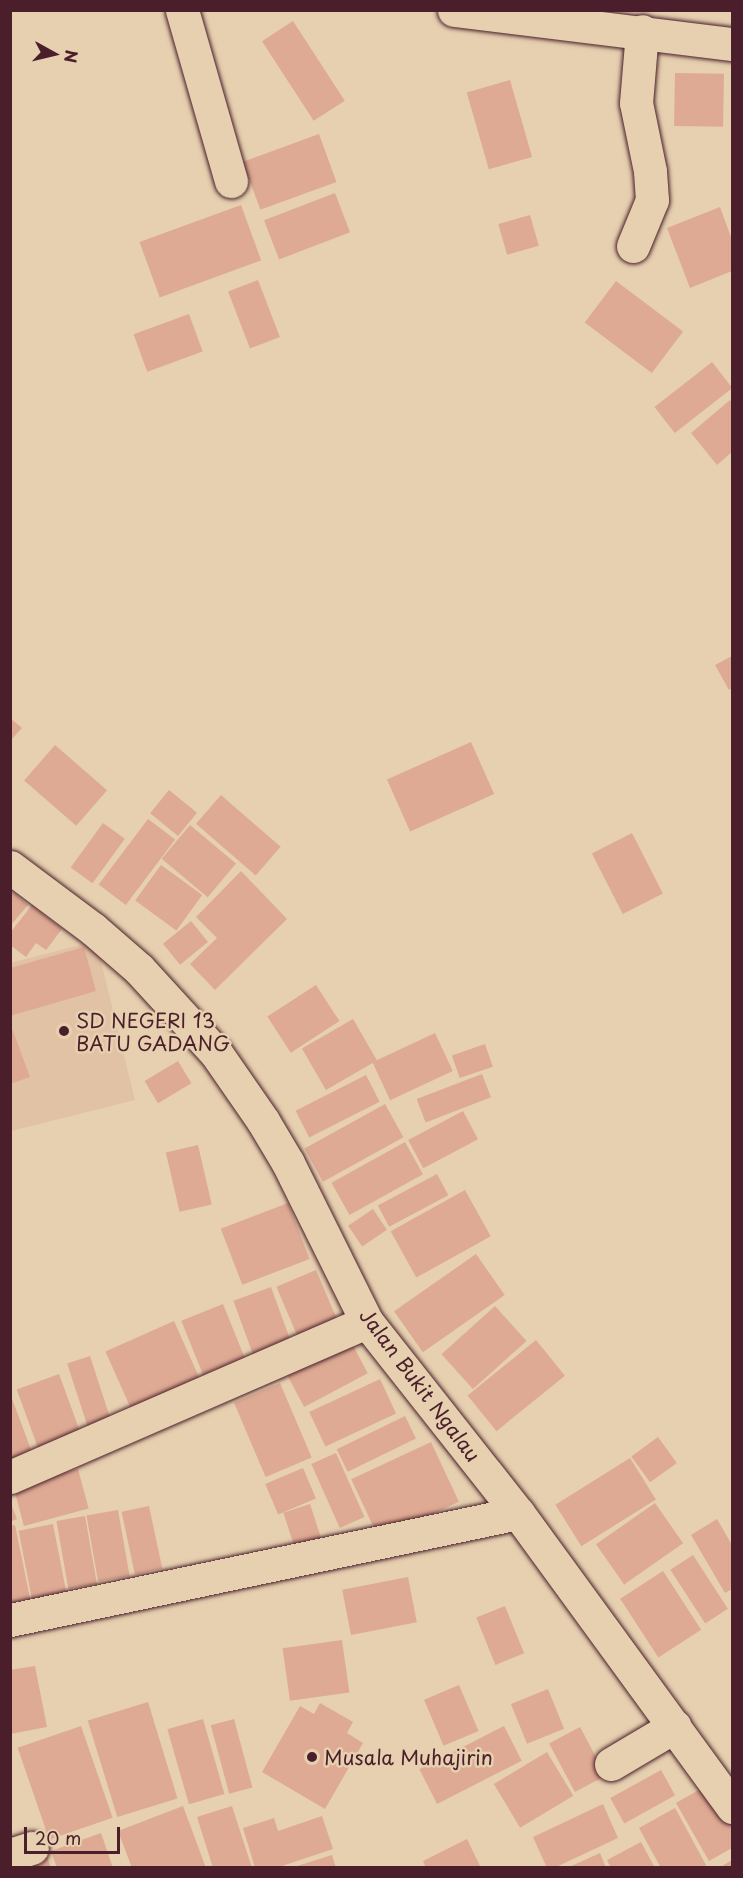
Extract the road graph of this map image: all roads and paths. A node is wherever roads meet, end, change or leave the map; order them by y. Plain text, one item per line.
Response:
1 (182, 10) edge
2 (454, 10) edge
3 (642, 31) junction
4 (732, 44) edge
5 (231, 181) dead end
6 (633, 246) dead end
7 (10, 867) edge
8 (367, 1322) junction
9 (10, 1477) edge
10 (518, 1513) junction
11 (10, 1620) edge
12 (675, 1726) junction
13 (611, 1764) dead end
14 (732, 1807) edge

1 - 5 street
2 - 3 street
3 - 4 street
3 - 6 street
7 - 8 street, Jalan Bukit Ngalau
8 - 9 street
8 - 10 street, Jalan Bukit Ngalau
10 - 11 street
10 - 12 street, Jalan Bukit Ngalau
12 - 13 street
12 - 14 street, Jalan Bukit Ngalau

